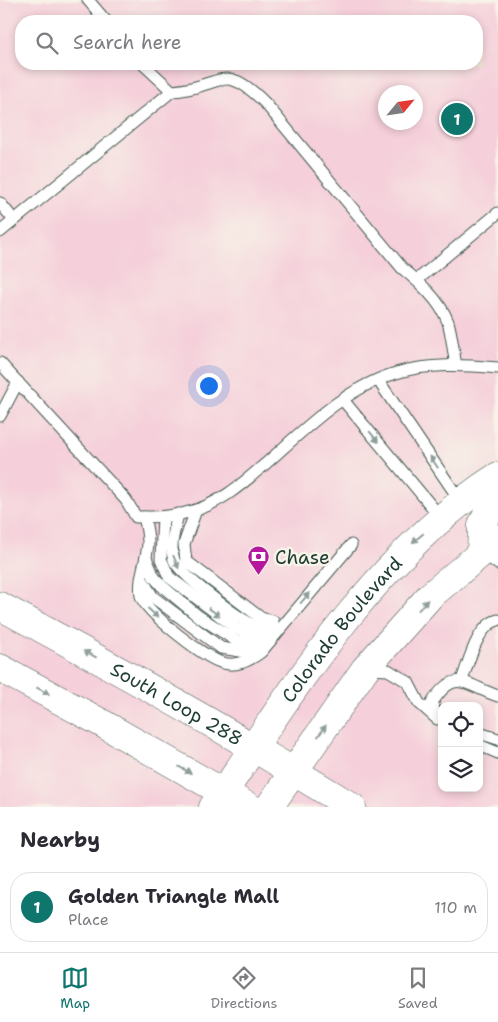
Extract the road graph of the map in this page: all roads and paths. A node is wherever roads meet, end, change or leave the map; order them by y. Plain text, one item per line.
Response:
1 (88, 0) edge
2 (101, 15) edge
3 (149, 70) edge
4 (172, 91) junction
5 (0, 204) edge
6 (498, 213) edge
7 (14, 220) junction
8 (0, 232) edge
9 (417, 280) junction
10 (0, 363) edge
11 (456, 365) junction
12 (498, 368) edge
13 (378, 380) junction
14 (18, 382) junction
15 (343, 400) junction
16 (0, 416) edge
17 (498, 476) edge
18 (498, 494) edge
19 (196, 510) junction
20 (451, 511) junction
21 (178, 514) junction
22 (144, 517) junction
23 (163, 517) junction
24 (351, 545) dead end
25 (492, 552) edge
26 (146, 558) junction
27 (0, 606) edge
28 (498, 620) edge
29 (278, 630) junction
30 (0, 668) edge
31 (365, 669) junction
32 (462, 680) junction
33 (498, 696) edge
34 (438, 716) edge
35 (438, 719) edge
36 (483, 734) edge
37 (498, 739) edge
38 (254, 746) junction
39 (483, 747) edge
40 (498, 753) edge
41 (295, 772) junction
42 (218, 799) edge
43 (249, 807) edge
44 (269, 807) edge
45 (352, 807) edge

1 - 2 lane
3 - 4 lane
4 - 7 lane
4 - 9 lane
5 - 7 lane
6 - 9 lane
7 - 8 lane
9 - 11 lane
10 - 14 lane
11 - 12 lane
11 - 13 lane
13 - 15 lane
20 -> 13 lane
14 - 16 lane
14 - 22 lane
15 - 19 lane
15 -> 20 lane
17 - 20 main road, Colorado Boulevard
18 - 25 main road
19 - 21 lane
19 - 29 lane
20 -> 38 main road, Colorado Boulevard
21 - 23 lane
21 -> 29 lane
22 - 23 lane
22 - 26 lane
23 -> 29 lane
29 -> 24 lane
31 -> 25 main road
26 - 29 lane
26 -> 29 lane
38 -> 27 main road, South Loop 288
28 - 32 lane
30 -> 42 main road
31 - 35 lane
41 -> 31 main road
32 - 33 lane
32 - 34 lane
36 - 37 lane
38 - 41 main road, South Loop 288
38 - 42 main road, Colorado Boulevard
39 - 40 lane
41 - 44 main road
41 - 45 main road, South Loop 288
42 - 43 main road

